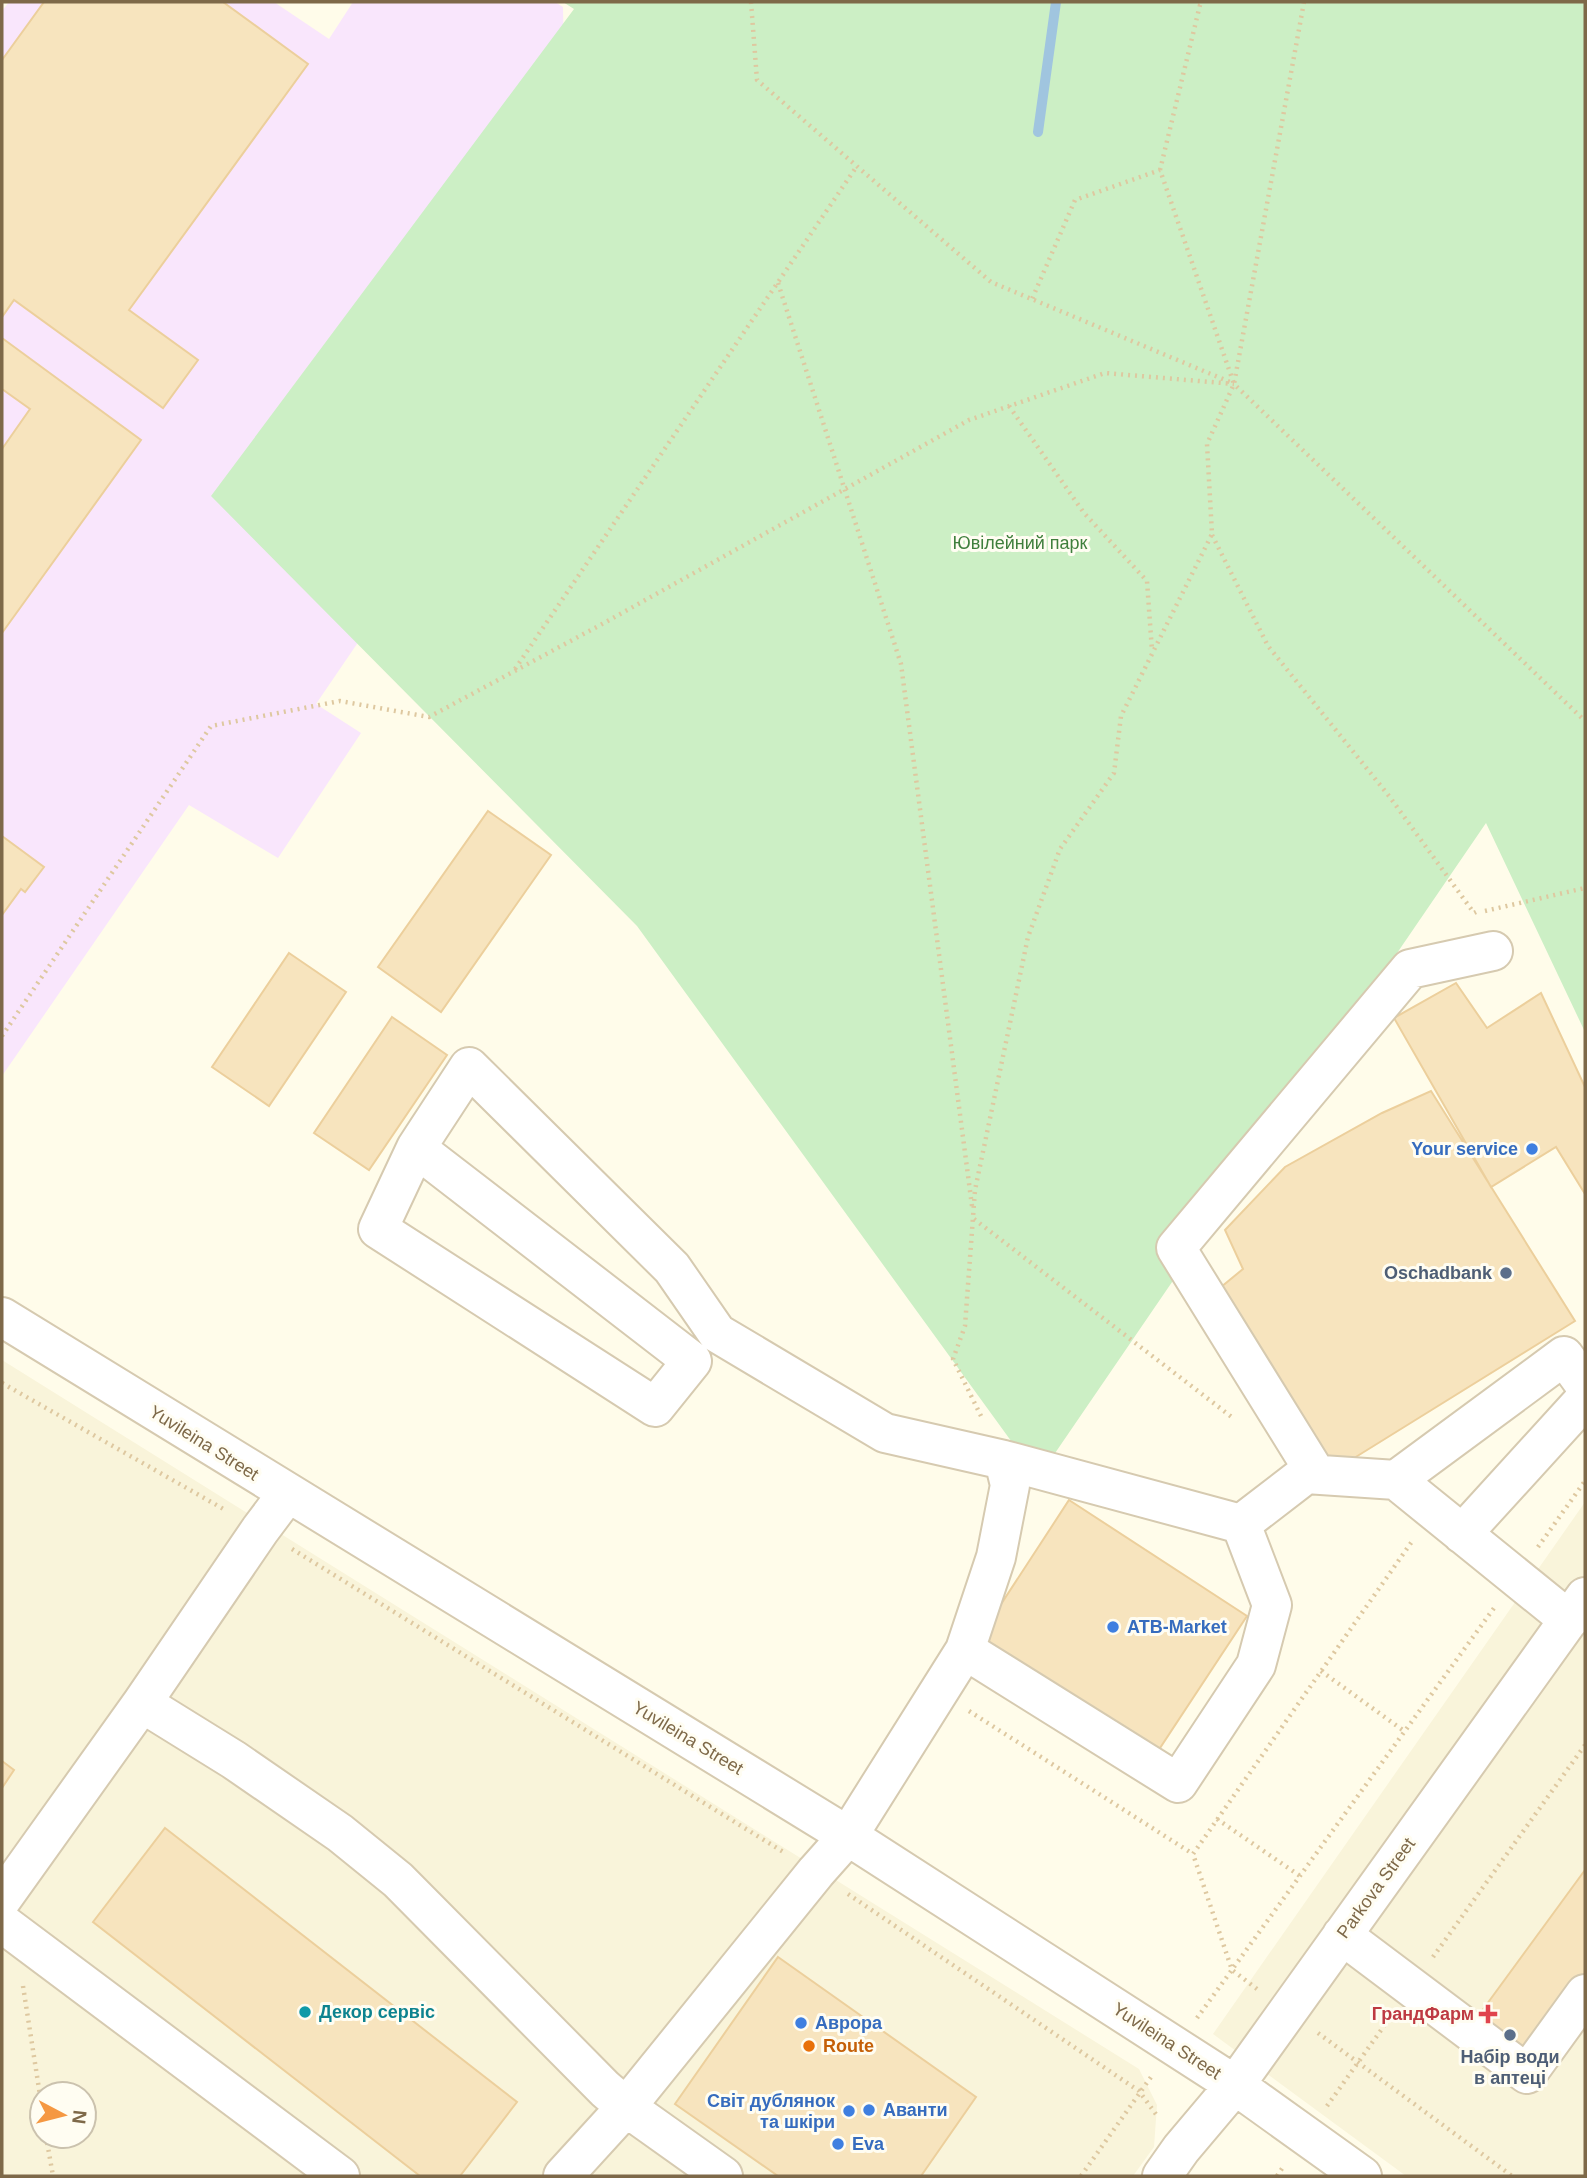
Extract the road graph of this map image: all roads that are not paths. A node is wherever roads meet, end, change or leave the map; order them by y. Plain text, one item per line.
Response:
1 (1493, 951) dead end
2 (416, 1148) junction
3 (2, 1317) edge
4 (704, 1347) junction
5 (1585, 1385) edge
6 (1585, 1399) edge
7 (1004, 1460) junction
8 (1316, 1474) junction
9 (1395, 1480) junction
10 (287, 1494) junction
11 (1448, 1522) junction
12 (1241, 1524) junction
13 (1577, 1608) edge
14 (965, 1650) junction
15 (142, 1703) junction
16 (848, 1836) junction
17 (6, 1918) edge
18 (1342, 1935) junction
19 (1585, 1994) edge
20 (1235, 2085) junction
21 (626, 2106) junction
22 (1171, 2162) edge
23 (340, 2176) edge
24 (562, 2176) edge
25 (723, 2176) edge
26 (1363, 2176) edge

1 - 8 street
2 - 4 street
2 - 4 street
2 - 4 street
3 - 10 street, Yuvileina Street
4 - 7 street
5 - 9 street
6 - 11 street
7 - 12 street
7 - 14 street
8 - 9 street
8 - 12 street
9 - 11 street
10 - 15 street
10 - 16 street, Yuvileina Street
11 - 13 street
12 - 14 street
13 - 18 street, Parkova Street
14 - 16 street
15 - 17 street
15 - 21 street
16 - 20 street, Yuvileina Street
16 - 21 street
17 - 23 street
18 - 19 street
18 - 20 street, Parkova Street
20 - 22 street, Parkova Street
20 - 26 street, Yuvileina Street
21 - 24 street
21 - 25 street

